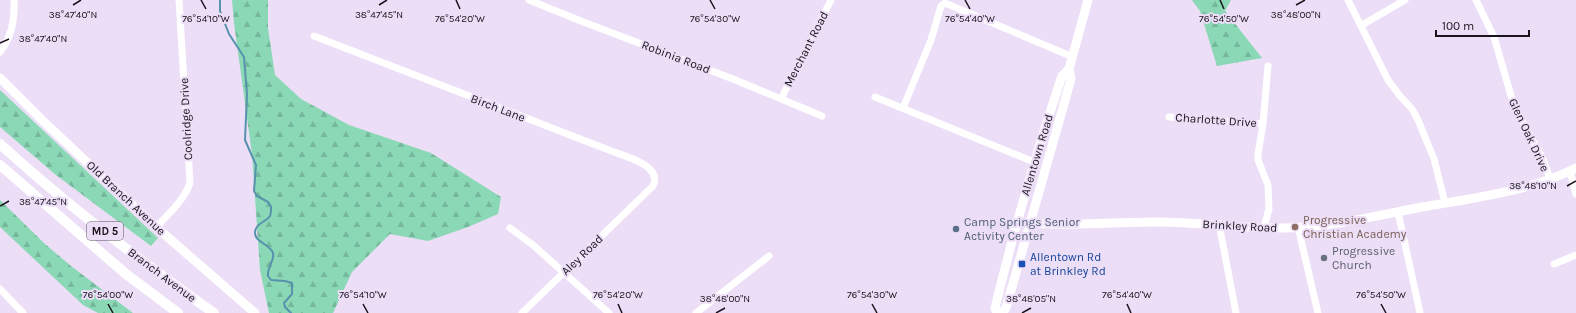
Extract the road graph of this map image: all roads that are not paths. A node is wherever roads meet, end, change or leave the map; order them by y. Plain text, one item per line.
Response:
1 (14, 0) edge
2 (179, 0) edge
3 (529, 0) edge
4 (831, 0) edge
5 (1088, 0) edge
6 (1348, 0) edge
7 (1405, 0) edge
8 (1476, 0) edge
9 (1362, 25) junction
10 (314, 36) dead end
11 (0, 52) edge
12 (1073, 57) junction
13 (1268, 66) dead end
14 (1069, 69) junction
15 (0, 78) edge
16 (875, 97) dead end
17 (781, 99) junction
18 (903, 108) junction
19 (822, 116) dead end
20 (1169, 117) dead end
21 (1263, 124) junction
22 (0, 144) edge
23 (1034, 162) junction
24 (0, 165) edge
25 (1573, 169) edge
26 (1550, 179) junction
27 (1576, 194) edge
28 (642, 197) joint
29 (1445, 203) junction
30 (1398, 212) junction
31 (1016, 222) junction
32 (1029, 224) junction
33 (1219, 224) junction
34 (156, 227) junction
35 (1264, 227) junction
36 (1298, 227) junction
37 (510, 228) dead end
38 (1576, 255) edge
39 (769, 256) dead end
40 (1554, 264) dead end
41 (564, 273) junction
42 (0, 289) edge
43 (23, 313) edge
44 (178, 313) edge
45 (214, 313) edge
46 (255, 313) edge
47 (522, 313) edge
48 (609, 313) edge
49 (696, 313) edge
50 (997, 313) edge
51 (1002, 313) edge
52 (1236, 313) edge
53 (1318, 313) edge
54 (1420, 313) edge

1 - 11 street
2 - 34 street, Coolridge Drive
3 - 17 street, Robinia Road
4 - 17 street, Merchant Road
5 - 12 main road, Allentown Road
6 - 9 street
7 - 9 street
8 - 26 street, Glen Oak Drive
9 - 29 street
10 - 28 street, Birch Lane
12 - 14 main road, Allentown Road
12 - 18 street
13 - 21 street
14 - 23 main road, Allentown Road
14 - 32 main road, Allentown Road
15 - 34 main road, Old Branch Avenue
16 - 18 street
17 - 19 street, Robinia Road
18 - 23 street
20 - 21 street, Charlotte Drive
21 - 35 street
22 - 45 highway, Branch Avenue / MD 5
23 - 31 main road, Allentown Road
24 - 44 highway, Branch Avenue / MD 5
25 - 26 main road, Brinkley Road
25 - 27 street
26 - 29 main road, Brinkley Road
28 - 41 street, Aley Road
29 - 30 main road, Brinkley Road
30 - 36 main road, Brinkley Road
30 - 54 street
31 - 32 main road, Brinkley Road
31 - 50 main road, Allentown Road
32 - 33 main road, Brinkley Road
32 - 51 main road, Allentown Road
33 - 35 main road, Brinkley Road
33 - 52 street
34 - 46 main road, Old Branch Avenue
35 - 36 main road, Brinkley Road
36 - 53 street
37 - 41 street
38 - 40 street
39 - 49 street
41 - 47 street, Aley Road
41 - 48 street
42 - 43 street

